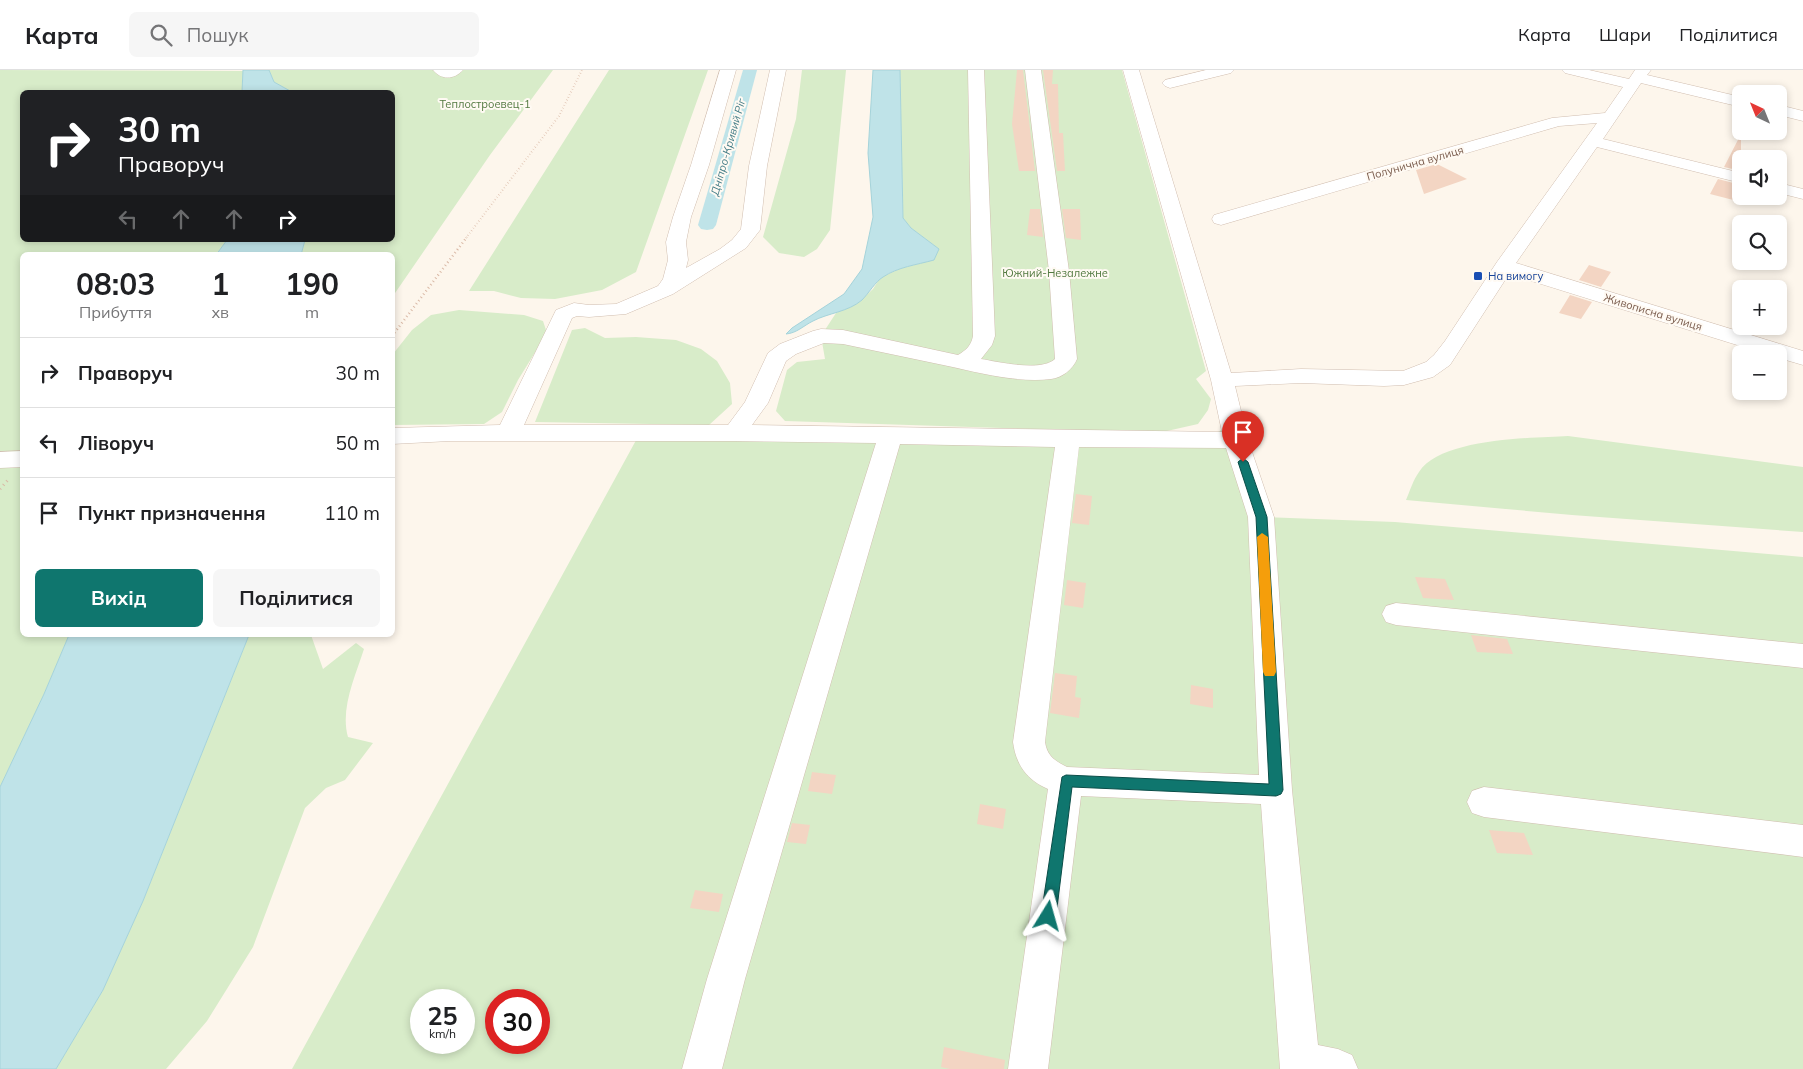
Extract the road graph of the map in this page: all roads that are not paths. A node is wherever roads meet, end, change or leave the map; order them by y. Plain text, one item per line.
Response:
1 (441, 70) edge
2 (455, 70) edge
3 (728, 70) edge
4 (778, 70) edge
5 (976, 70) edge
6 (1033, 70) edge
7 (1131, 70) edge
8 (1226, 70) edge
9 (1570, 70) edge
10 (1638, 78) edge
11 (1170, 83) dead end
12 (1732, 100) edge
13 (1788, 112) edge
14 (1803, 116) edge
15 (1610, 117) junction
16 (1591, 140) junction
17 (1732, 176) edge
18 (1787, 190) edge
19 (1803, 194) edge
20 (1221, 219) dead end
21 (1504, 266) junction
22 (666, 290) junction
23 (1803, 358) edge
24 (961, 363) junction
25 (1222, 380) junction
26 (508, 433) junction
27 (735, 433) junction
28 (891, 434) junction
29 (395, 436) edge
30 (1068, 439) junction
31 (1236, 440) junction
32 (20, 459) edge
33 (0, 460) edge
34 (1396, 614) dead end
35 (1803, 656) edge
36 (1066, 781) junction
37 (1276, 790) junction
38 (1484, 802) dead end
39 (1803, 841) edge
40 (1300, 1065) edge
41 (702, 1069) edge
42 (1028, 1069) edge
43 (1338, 1069) edge

1 - 2 street
3 - 22 street
4 - 22 street
5 - 24 street
6 - 24 street
7 - 25 street
8 - 11 street
9 - 10 street
10 - 12 street
10 - 15 street
13 - 14 street
15 - 16 street
15 - 20 street, Полунична вулиця
16 - 17 street
16 - 21 street
18 - 19 street
21 - 23 street, Живописна вулиця
21 - 25 street
22 - 26 street
24 - 27 street
25 - 31 street
26 - 27 street
26 - 29 street
27 - 28 street
28 - 30 street
28 - 41 street
30 - 31 street
30 - 36 street
31 - 37 street
32 - 33 street
34 - 35 street
36 - 37 street
36 - 42 street
37 - 40 street
38 - 39 street
40 - 43 street

